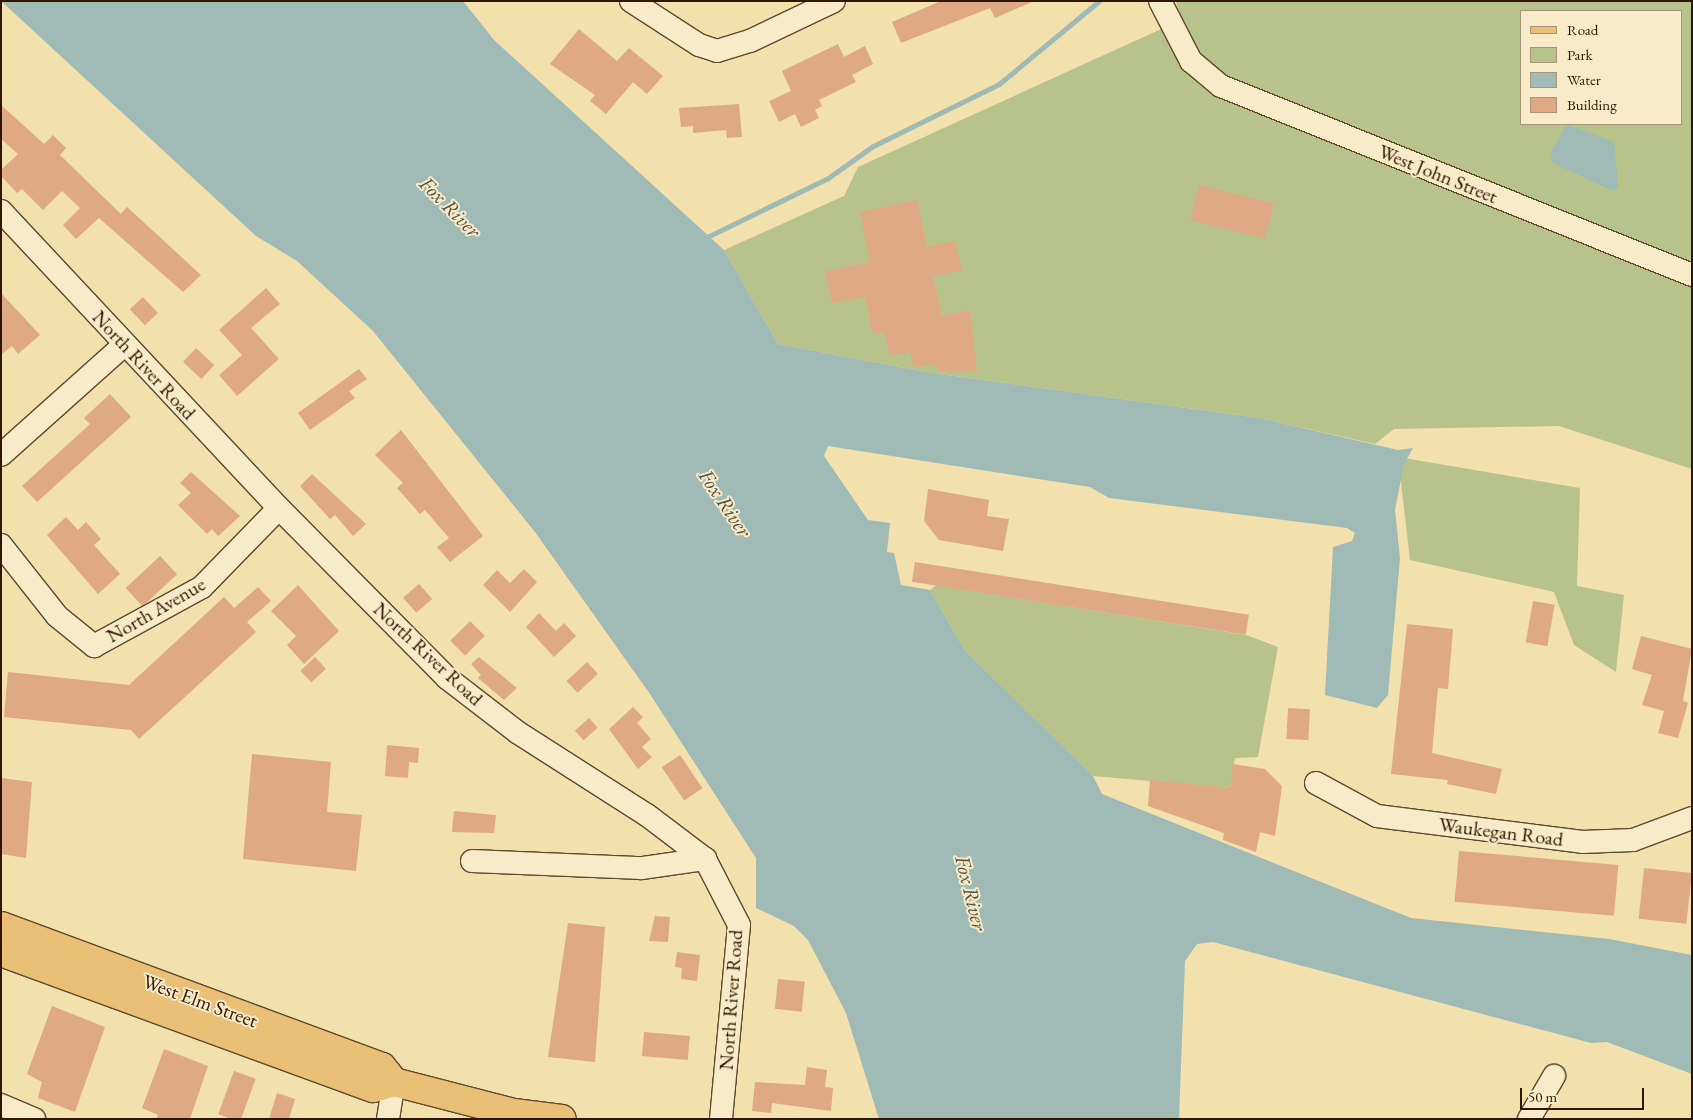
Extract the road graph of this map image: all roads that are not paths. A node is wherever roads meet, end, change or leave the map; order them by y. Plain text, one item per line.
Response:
1 (631, 1) edge
2 (834, 1) edge
3 (1160, 1) edge
4 (1, 211) edge
5 (1692, 275) edge
6 (124, 345) junction
7 (1, 455) edge
8 (279, 508) junction
9 (1, 545) edge
10 (1316, 783) dead end
11 (1692, 818) edge
12 (705, 859) junction
13 (472, 861) dead end
14 (1, 926) edge
15 (1, 952) edge
16 (1554, 1076) dead end
17 (394, 1082) junction
18 (1, 1105) edge
19 (34, 1119) edge
20 (388, 1119) edge
21 (562, 1119) edge
22 (721, 1119) edge
23 (1529, 1119) edge

1 - 2 street
3 - 5 street, West John Street
4 - 6 street, North River Road
6 - 7 street
6 - 8 street, North River Road
8 - 9 street, North Avenue
8 - 12 street, North River Road
10 - 11 street, Waukegan Road
12 - 13 street
12 - 22 street, North River Road
14 - 17 main road, West Elm Street
15 - 17 main road, West Elm Street
16 - 23 street
17 - 20 street
17 - 21 main road, West Elm Street
18 - 19 street

